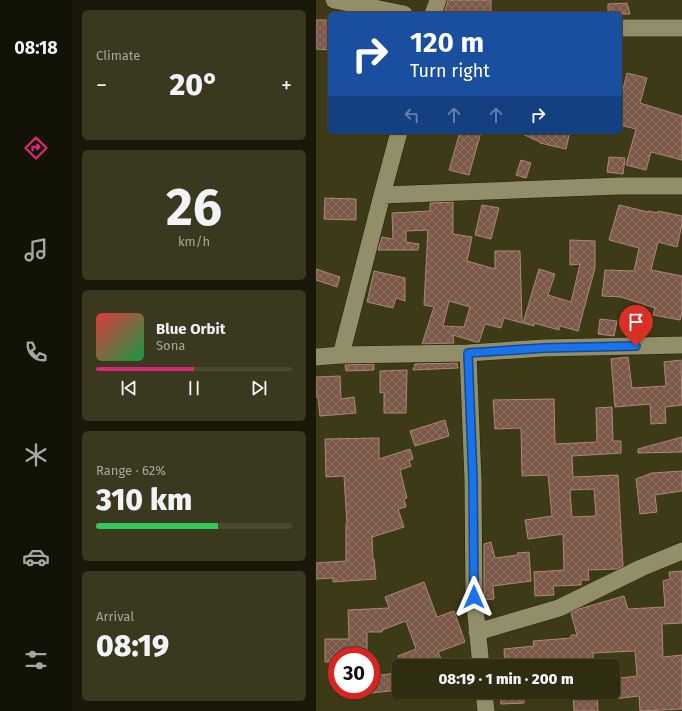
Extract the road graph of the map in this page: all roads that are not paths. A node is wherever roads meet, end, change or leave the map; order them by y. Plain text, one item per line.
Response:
1 (334, 0) edge
2 (438, 0) edge
3 (394, 12) edge
4 (434, 12) edge
5 (622, 28) edge
6 (682, 28) edge
7 (398, 134) edge
8 (682, 186) edge
9 (382, 196) junction
10 (682, 345) edge
11 (468, 353) junction
12 (341, 355) junction
13 (316, 358) edge
14 (682, 551) edge
15 (477, 632) junction
16 (480, 659) edge
17 (485, 699) edge
18 (486, 711) edge

1 - 3 street
2 - 4 street
5 - 6 street
7 - 9 street
8 - 9 street
9 - 12 street
10 - 11 street
11 - 12 street
11 - 15 street
12 - 13 street
14 - 15 street
15 - 16 street
17 - 18 street

